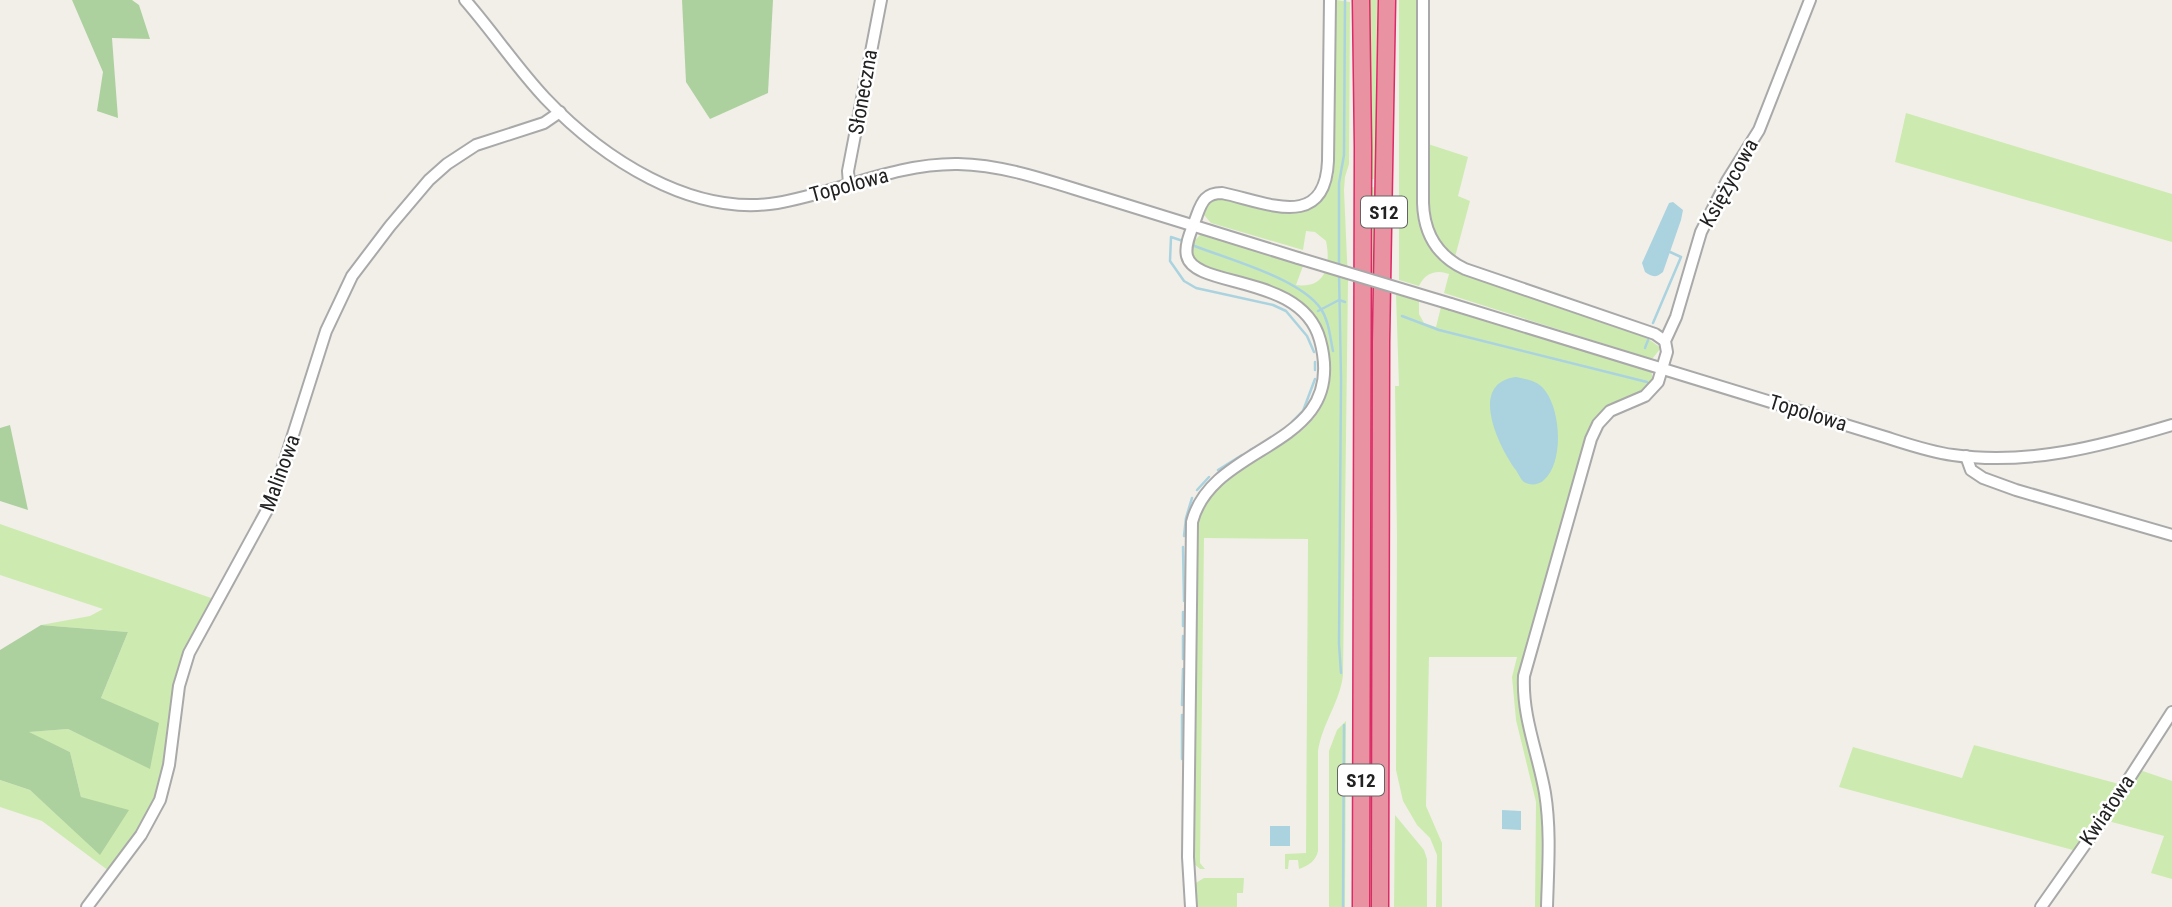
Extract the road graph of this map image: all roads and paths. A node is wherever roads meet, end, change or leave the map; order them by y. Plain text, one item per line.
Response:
1 (465, 0) edge
2 (880, 0) edge
3 (1330, 0) edge
4 (1361, 0) edge
5 (1387, 0) edge
6 (1423, 0) edge
7 (1810, 0) edge
8 (560, 112) junction
9 (849, 184) junction
10 (1194, 226) junction
11 (1665, 341) junction
12 (1662, 369) junction
13 (2172, 425) edge
14 (1966, 456) junction
15 (2172, 535) edge
16 (2172, 712) edge
17 (87, 907) edge
18 (1191, 907) edge
19 (1360, 907) edge
20 (1380, 907) edge
21 (1547, 907) edge
22 (2041, 907) edge

1 - 8 street, Topolowa
2 - 9 street, Słoneczna
3 - 10 street
4 - 19 highway, S12
5 - 20 highway, S12
6 - 11 street
7 - 11 street, Księżycowa
8 - 9 street, Topolowa
8 - 17 street, Malinowa
9 - 10 street, Topolowa
10 - 12 street, Topolowa, bridge
10 - 18 street
11 - 12 street, Księżycowa
12 - 14 street, Topolowa
12 - 21 street
13 - 14 street, Topolowa
14 - 15 street
16 - 22 street, Kwiatowa

